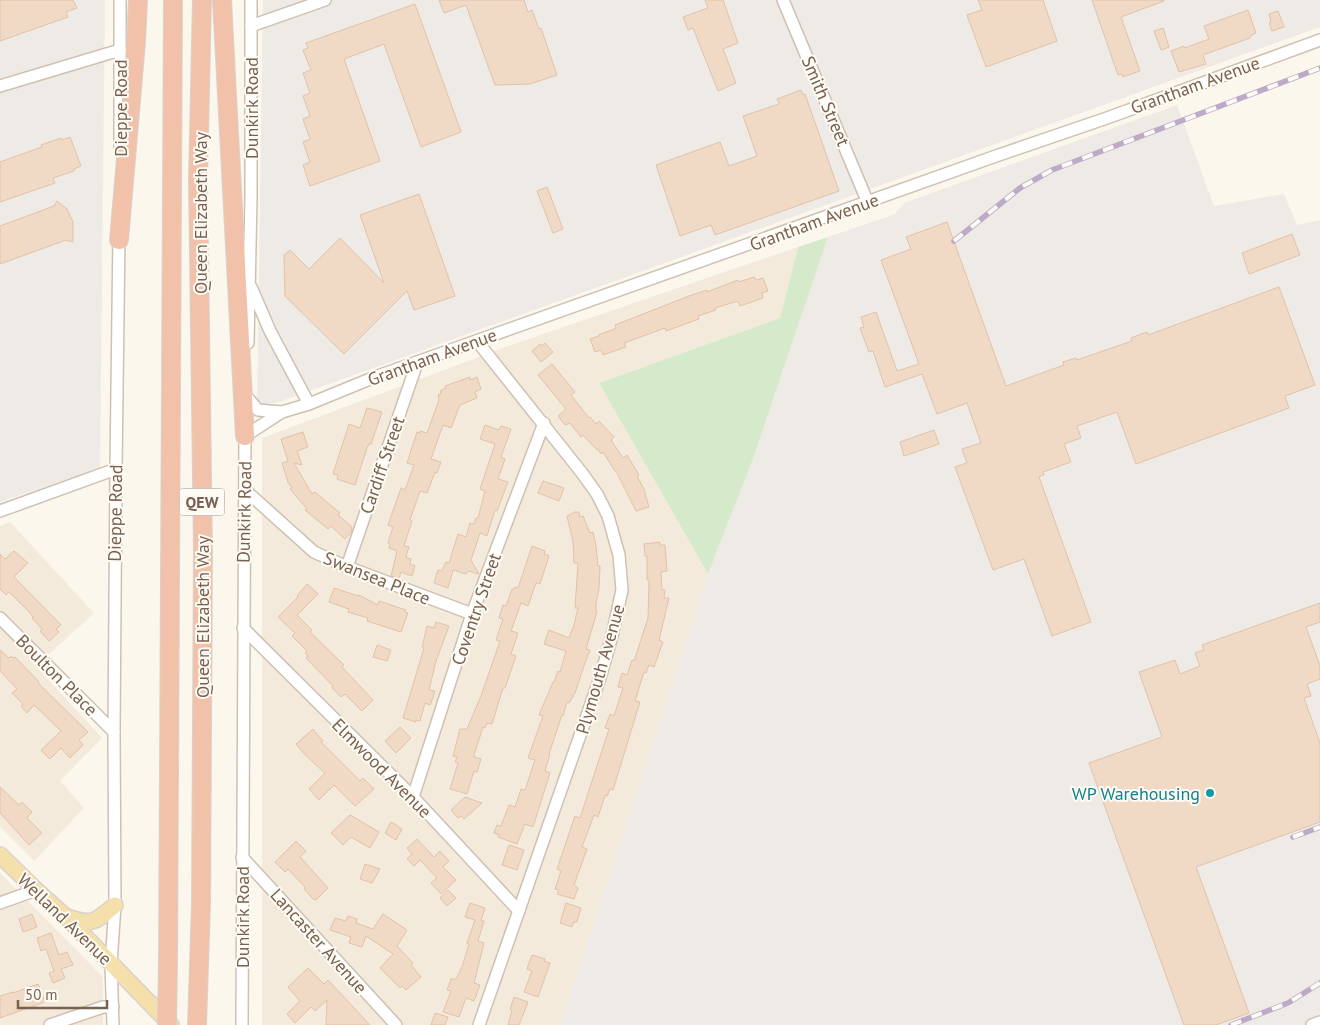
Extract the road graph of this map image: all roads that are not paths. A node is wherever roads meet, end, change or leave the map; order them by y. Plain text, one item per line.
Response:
1 (120, 0) edge
2 (138, 0) edge
3 (173, 0) edge
4 (202, 0) edge
5 (222, 0) edge
6 (251, 0) edge
7 (325, 0) edge
8 (783, 0) edge
9 (251, 26) junction
10 (1320, 40) edge
11 (120, 50) junction
12 (0, 86) edge
13 (868, 203) junction
14 (119, 240) junction
15 (250, 282) junction
16 (477, 341) junction
17 (417, 363) junction
18 (244, 390) junction
19 (308, 404) junction
20 (282, 412) junction
21 (544, 423) junction
22 (245, 436) junction
23 (116, 468) junction
24 (244, 490) junction
25 (0, 511) edge
26 (347, 567) junction
27 (472, 614) junction
28 (0, 618) edge
29 (243, 628) junction
30 (114, 732) junction
31 (413, 797) junction
32 (0, 855) edge
33 (242, 856) junction
34 (36, 890) junction
35 (0, 903) edge
36 (115, 905) junction
37 (518, 911) junction
38 (66, 916) junction
39 (111, 964) junction
40 (113, 1007) junction
41 (1320, 1022) edge
42 (50, 1025) edge
43 (113, 1025) edge
44 (167, 1025) edge
45 (172, 1025) edge
46 (197, 1025) edge
47 (242, 1025) edge
48 (396, 1025) edge
49 (480, 1025) edge
50 (1312, 1025) edge

1 - 11 street, Dieppe Road
2 - 14 highway
3 - 44 highway, Queen Elizabeth Way / QEW, bridge
4 - 46 highway, Queen Elizabeth Way / QEW
5 - 18 highway
6 - 9 street, Dunkirk Road
7 - 9 street
8 - 13 street, Smith Street
9 - 15 street, Dunkirk Road
10 - 13 street, Grantham Avenue
11 - 12 street
11 - 14 street, Dieppe Road
13 - 16 street, Grantham Avenue
14 - 23 street, Dieppe Road
15 - 18 street, Dunkirk Road
15 - 19 street
16 - 17 street, Grantham Avenue
16 - 21 street, Plymouth Avenue
17 - 19 street, Grantham Avenue
17 - 26 street, Cardiff Street
18 - 20 street, Grantham Avenue
18 - 22 highway
19 - 20 street, Grantham Avenue
20 - 22 street, Grantham Avenue
21 - 27 street, Coventry Street
21 - 37 street, Plymouth Avenue
22 - 24 street, Dunkirk Road
23 - 25 street
23 - 30 street, Dieppe Road
24 - 26 street, Swansea Place
24 - 29 street, Dunkirk Road
26 - 27 street, Swansea Place
27 - 31 street, Coventry Street
28 - 30 street, Boulton Place
29 - 31 street, Elmwood Avenue
29 - 33 street, Dunkirk Road
30 - 36 street, Dieppe Road
31 - 37 street, Elmwood Avenue
32 - 34 main road, Welland Avenue
33 - 47 street, Dunkirk Road
33 - 48 street, Lancaster Avenue
34 - 35 street
34 - 38 main road, Welland Avenue
36 - 38 main road
36 - 39 street, Dieppe Road
37 - 49 street, Plymouth Avenue
38 - 39 main road, Welland Avenue
39 - 40 street, Dieppe Road
39 - 45 main road, Welland Avenue
40 - 42 street
40 - 43 street, Dieppe Road
41 - 50 street

